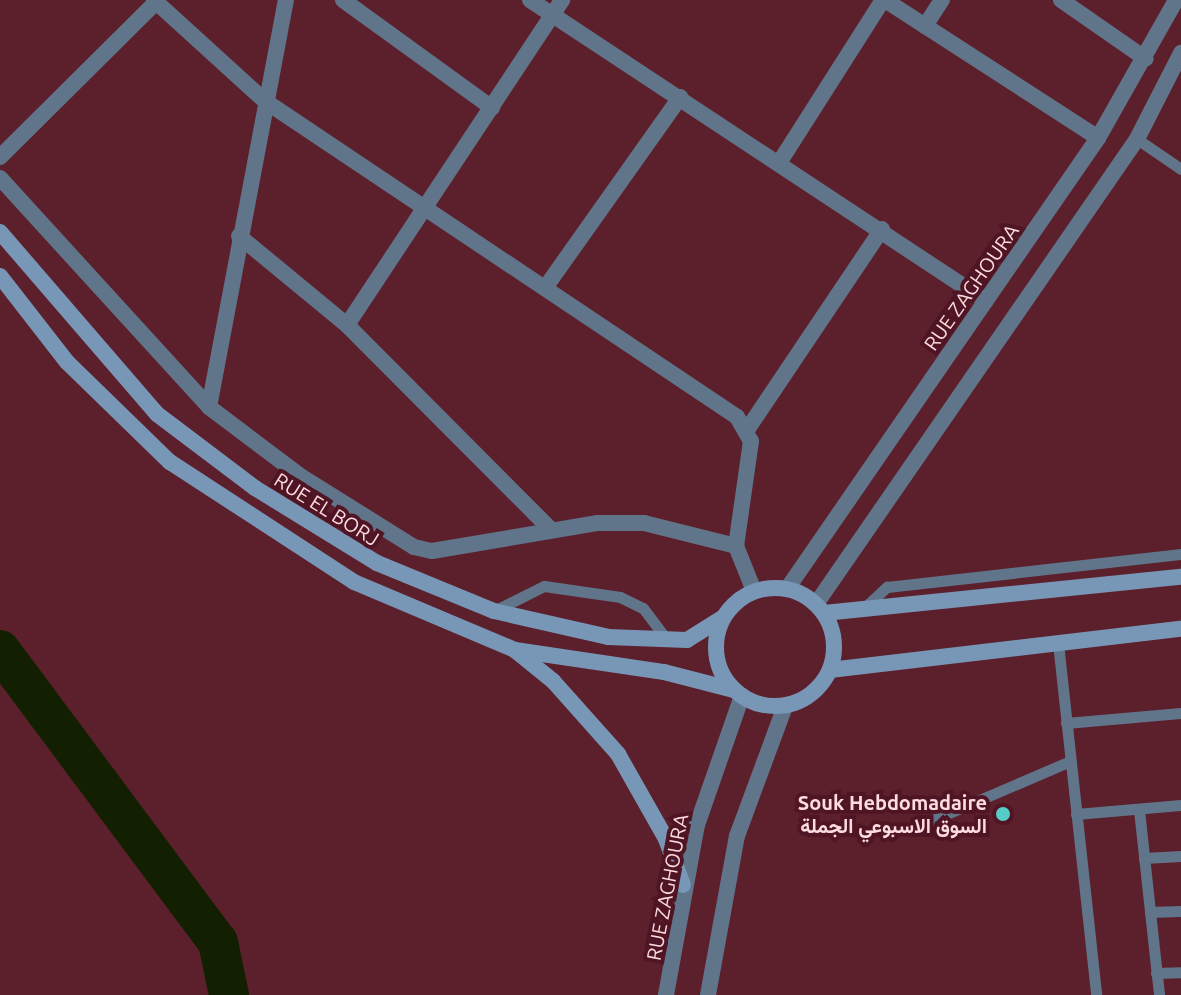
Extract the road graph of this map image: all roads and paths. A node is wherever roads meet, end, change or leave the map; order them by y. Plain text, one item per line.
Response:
1 (286, 0) edge
2 (343, 0) edge
3 (530, 0) edge
4 (884, 0) edge
5 (942, 0) edge
6 (1061, 0) edge
7 (1176, 0) edge
8 (155, 1) edge
9 (558, 7) edge
10 (925, 26) junction
11 (1181, 53) edge
12 (1146, 59) junction
13 (680, 97) junction
14 (265, 101) junction
15 (492, 108) junction
16 (1098, 138) junction
17 (1137, 139) junction
18 (0, 157) edge
19 (779, 163) junction
20 (1181, 169) edge
21 (0, 178) edge
22 (422, 207) junction
23 (882, 229) junction
24 (0, 232) edge
25 (239, 236) junction
26 (0, 276) edge
27 (545, 288) junction
28 (986, 301) junction
29 (347, 325) junction
30 (209, 407) junction
31 (747, 430) junction
32 (550, 529) junction
33 (736, 546) junction
34 (1181, 554) edge
35 (1181, 577) edge
36 (787, 589) junction
37 (754, 591) junction
38 (820, 608) junction
39 (863, 609) junction
40 (494, 611) junction
41 (722, 618) junction
42 (1181, 629) edge
43 (667, 640) junction
44 (1058, 643) junction
45 (515, 650) junction
46 (830, 670) junction
47 (738, 693) junction
48 (785, 706) junction
49 (1181, 713) edge
50 (1066, 723) junction
51 (1070, 761) junction
52 (1181, 805) edge
53 (1139, 810) junction
54 (1076, 814) junction
55 (914, 828) dead end
56 (1181, 856) edge
57 (1144, 858) junction
58 (683, 885) junction
59 (1181, 911) edge
60 (1150, 912) junction
61 (1181, 972) edge
62 (1156, 973) junction
63 (666, 995) edge
64 (708, 995) edge
65 (1096, 995) edge
66 (1159, 995) edge

1 - 14 street
2 - 15 street
3 - 9 street
4 - 10 street
4 - 19 street
5 - 10 street
6 - 12 street
7 - 12 street, RUE ZAGHOURA
8 - 14 street
8 - 18 street
9 - 13 street
9 - 15 street
10 - 16 street
11 - 17 street
12 - 16 street, RUE ZAGHOURA
13 - 19 street
13 - 27 street
14 - 22 street
14 - 25 street
15 - 22 street
16 - 28 street, RUE ZAGHOURA
17 - 20 lane
17 - 38 street
19 - 23 street
21 - 30 street
22 - 27 street
22 - 29 street
23 - 28 street
23 - 31 street
24 - 40 main road, RUE EL BORJ
25 - 29 street
25 - 30 street
26 - 45 main road
27 - 31 street
28 - 36 street, RUE ZAGHOURA
29 - 32 street
30 - 32 street
31 - 33 street
32 - 33 street
33 - 37 street
34 - 39 lane
35 - 39 main road
36 - 37 main road
36 - 38 main road
37 - 41 main road
38 - 39 main road
38 - 46 main road
40 - 43 main road, RUE EL BORJ
40 - 43 lane
41 - 43 main road, RUE EL BORJ
41 - 47 main road
42 - 44 main road
44 - 46 main road
44 - 50 lane
45 - 47 main road
45 - 58 main road
46 - 48 main road
47 - 48 main road
47 - 58 street, RUE ZAGHOURA
48 - 64 street
49 - 50 lane
50 - 51 lane
51 - 54 lane
51 - 55 lane
52 - 53 lane
53 - 54 lane
53 - 57 lane
54 - 65 lane
56 - 57 lane
57 - 60 lane
58 - 63 street, RUE ZAGHOURA
59 - 60 lane
60 - 62 lane
61 - 62 lane
62 - 66 lane

